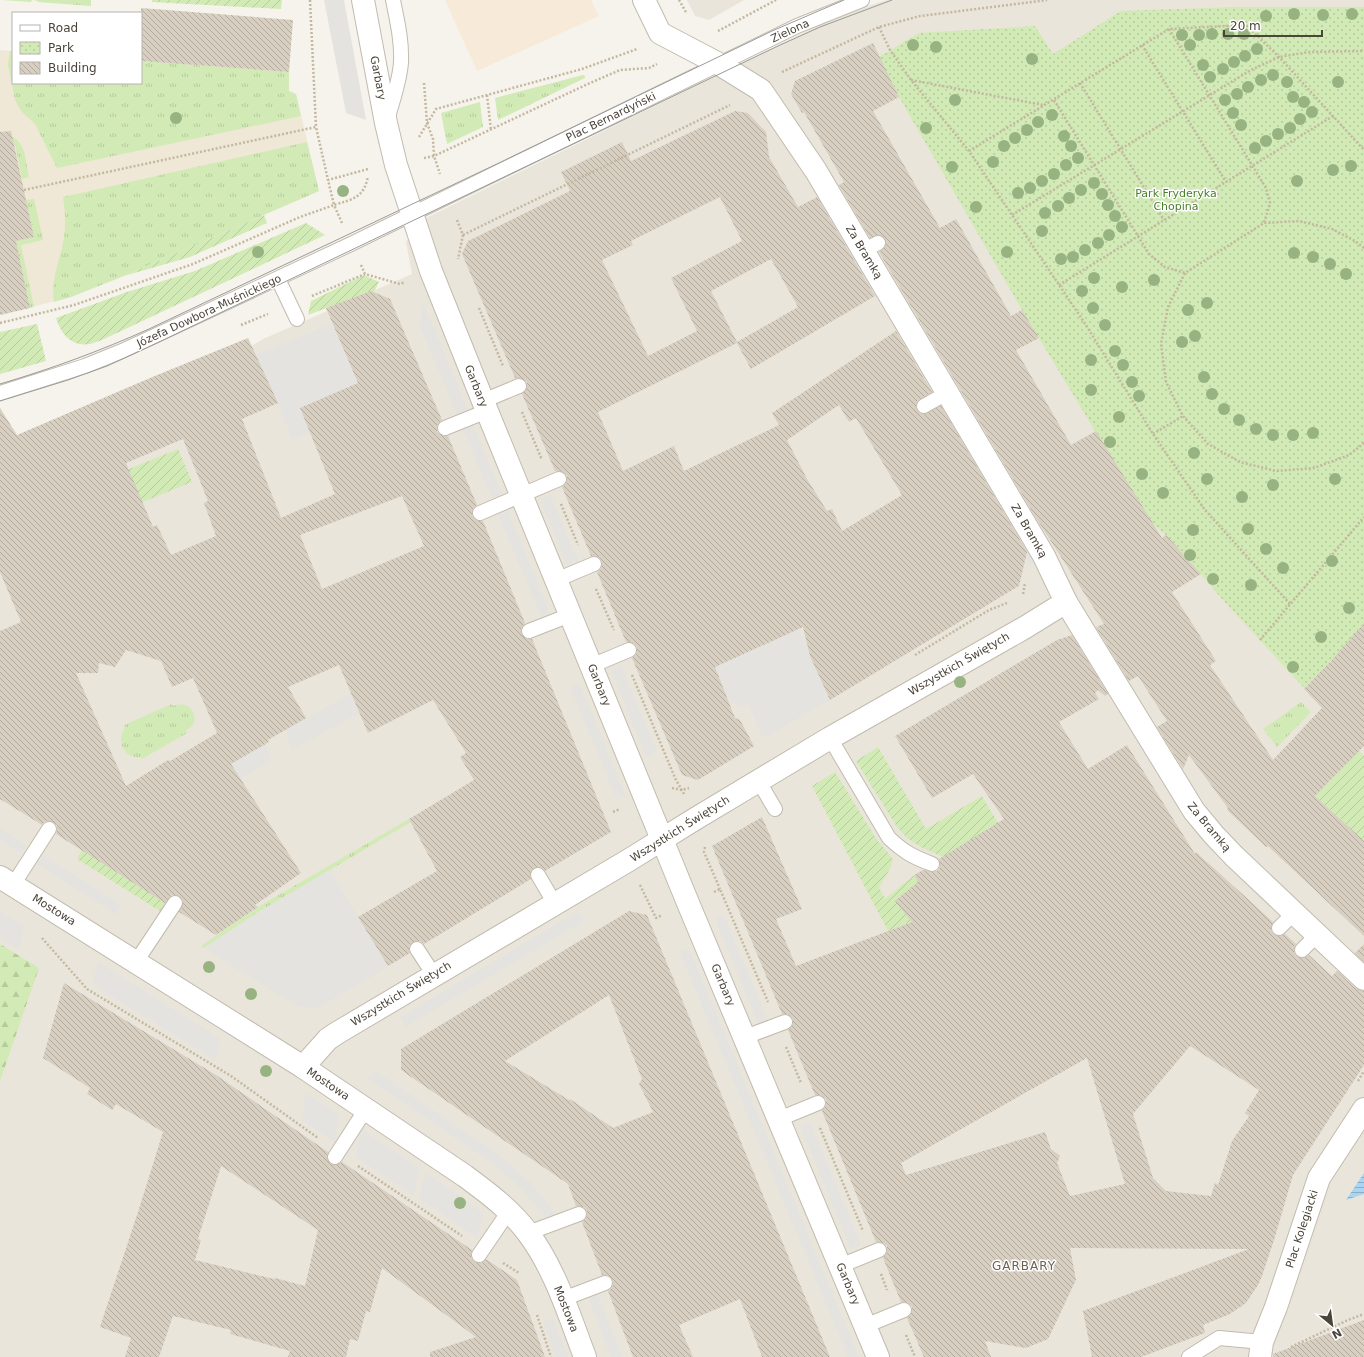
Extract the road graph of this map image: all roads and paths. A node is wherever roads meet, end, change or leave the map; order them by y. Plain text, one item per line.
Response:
1 (310, 0) edge
2 (363, 0) edge
3 (393, 0) edge
4 (644, 0) edge
5 (776, 0) edge
6 (862, 0) edge
7 (1047, 0) edge
8 (879, 27) junction
9 (1169, 29) junction
10 (678, 42) junction
11 (1142, 45) junction
12 (1364, 51) edge
13 (1279, 57) junction
14 (719, 64) junction
15 (779, 73) dead end
16 (911, 80) junction
17 (424, 81) dead end
18 (1080, 83) junction
19 (762, 90) junction
20 (486, 95) junction
21 (1210, 95) junction
22 (1054, 100) junction
23 (1043, 105) junction
24 (1182, 111) junction
25 (1333, 116) junction
26 (386, 123) junction
27 (427, 124) junction
28 (316, 127) junction
29 (491, 130) junction
30 (1121, 149) junction
31 (1364, 150) edge
32 (969, 151) junction
33 (434, 156) junction
34 (396, 165) junction
35 (1253, 165) junction
36 (1094, 166) junction
37 (328, 180) junction
38 (442, 180) dead end
39 (1226, 182) junction
40 (24, 190) dead end
41 (334, 205) junction
42 (411, 214) junction
43 (1012, 215) junction
44 (1164, 220) junction
45 (1264, 223) junction
46 (343, 226) dead end
47 (1137, 236) junction
48 (1364, 248) edge
49 (461, 266) dead end
50 (1185, 273) junction
51 (278, 279) junction
52 (1059, 285) junction
53 (476, 302) dead end
54 (297, 319) dead end
55 (0, 323) edge
56 (516, 388) junction
57 (0, 393) edge
58 (947, 393) junction
59 (485, 406) junction
60 (924, 406) dead end
61 (1183, 416) junction
62 (445, 428) dead end
63 (1153, 434) junction
64 (1364, 443) edge
65 (555, 481) junction
66 (521, 495) junction
67 (480, 513) dead end
68 (1364, 517) edge
69 (591, 565) junction
70 (556, 580) junction
71 (1066, 602) junction
72 (1290, 604) junction
73 (570, 615) junction
74 (529, 631) dead end
75 (1260, 640) dead end
76 (626, 652) junction
77 (591, 666) junction
78 (830, 738) junction
79 (758, 780) junction
80 (776, 809) dead end
81 (695, 818) junction
82 (49, 829) dead end
83 (662, 839) junction
84 (932, 864) dead end
85 (538, 875) dead end
86 (7, 881) edge
87 (720, 889) dead end
88 (175, 903) dead end
89 (555, 904) junction
90 (38, 933) dead end
91 (416, 949) dead end
92 (136, 962) junction
93 (434, 975) junction
94 (1364, 979) edge
95 (785, 1022) dead end
96 (745, 1037) junction
97 (303, 1067) junction
98 (818, 1103) dead end
99 (366, 1109) junction
100 (1364, 1109) edge
101 (779, 1119) junction
102 (337, 1155) junction
103 (509, 1211) junction
104 (579, 1214) dead end
105 (528, 1233) junction
106 (879, 1250) dead end
107 (481, 1253) junction
108 (840, 1266) junction
109 (523, 1276) dead end
110 (605, 1283) dead end
111 (563, 1299) junction
112 (904, 1310) dead end
113 (536, 1313) dead end
114 (1364, 1314) edge
115 (865, 1326) junction
116 (1261, 1349) edge
117 (1287, 1349) dead end
118 (551, 1357) edge
119 (585, 1357) edge
120 (878, 1357) edge
121 (1189, 1357) edge

1 - 28 path
2 - 26 street, Garbary
3 - 26 lane
4 - 10 street
5 - 10 path
6 - 14 lane, Zielona
7 - 8 path
8 - 15 path
8 - 16 path
9 - 11 path
9 - 13 path
9 - 21 path
10 - 14 street
10 - 20 path
10 - 29 path
11 - 18 path
11 - 24 path
12 - 13 path
13 - 21 path
13 - 25 path
14 - 19 street, Za Bramką
14 - 42 lane, Plac Bernardyński
16 - 23 path
16 - 32 path
17 - 27 path
18 - 22 path
18 - 30 path
19 - 49 path
19 - 58 street, Za Bramką
20 - 27 path
20 - 29 path
21 - 24 path
21 - 35 path
22 - 23 path
22 - 36 path
23 - 32 path
24 - 30 path
24 - 39 path
25 - 31 path
25 - 35 path
26 - 34 street, Garbary
27 - 33 path
27 - 34 path
28 - 37 path
28 - 40 path
29 - 33 path
30 - 36 path
30 - 44 path
32 - 43 path
33 - 34 path
33 - 38 path
34 - 42 street, Garbary
35 - 39 path
35 - 45 path
36 - 43 path
36 - 47 path
37 - 41 path
37 - 41 path
39 - 44 path
41 - 46 path
41 - 55 path
42 - 51 lane, Józefa Dowbora-Muśnickiego
42 - 59 street, Garbary
43 - 52 path
44 - 47 path
45 - 48 path
45 - 50 path
47 - 50 path
47 - 52 path
50 - 61 path
51 - 54 lane
51 - 57 lane, Józefa Dowbora-Muśnickiego
52 - 63 path
53 - 56 path
56 - 59 lane
56 - 65 path
58 - 60 lane
58 - 71 street, Za Bramką
59 - 62 lane
59 - 66 street, Garbary
61 - 63 path
61 - 64 path
63 - 72 path
65 - 66 lane
65 - 69 path
66 - 67 lane
66 - 70 street, Garbary
68 - 72 path
69 - 70 lane
69 - 76 path
70 - 73 street, Garbary
71 - 78 street, Wszystkich Świętych
71 - 94 street, Za Bramką
72 - 75 path
73 - 74 lane
73 - 77 street, Garbary
76 - 77 lane
76 - 81 path
77 - 83 street, Garbary
78 - 79 street, Wszystkich Świętych
78 - 84 lane
79 - 80 lane
79 - 81 street, Wszystkich Świętych
81 - 83 street, Wszystkich Świętych
81 - 87 path
82 - 86 lane
83 - 89 street, Wszystkich Świętych
83 - 96 street, Garbary
85 - 89 lane
86 - 92 street, Mostowa
88 - 92 lane
89 - 93 street, Wszystkich Świętych
90 - 102 path
91 - 93 lane
92 - 97 street, Mostowa
93 - 97 street, Wszystkich Świętych
95 - 96 lane
96 - 101 street, Garbary
97 - 99 street, Mostowa
98 - 101 lane
99 - 102 lane
99 - 103 street, Mostowa
100 - 116 street, Plac Kolegiacki
101 - 108 street, Garbary
102 - 107 path
103 - 105 street, Mostowa
103 - 107 lane
104 - 105 lane
105 - 111 street, Mostowa
106 - 108 lane
107 - 109 path
108 - 115 street, Garbary
110 - 111 lane
111 - 119 street, Mostowa
112 - 115 lane
113 - 118 path
114 - 117 path
115 - 120 street, Garbary
116 - 121 lane

